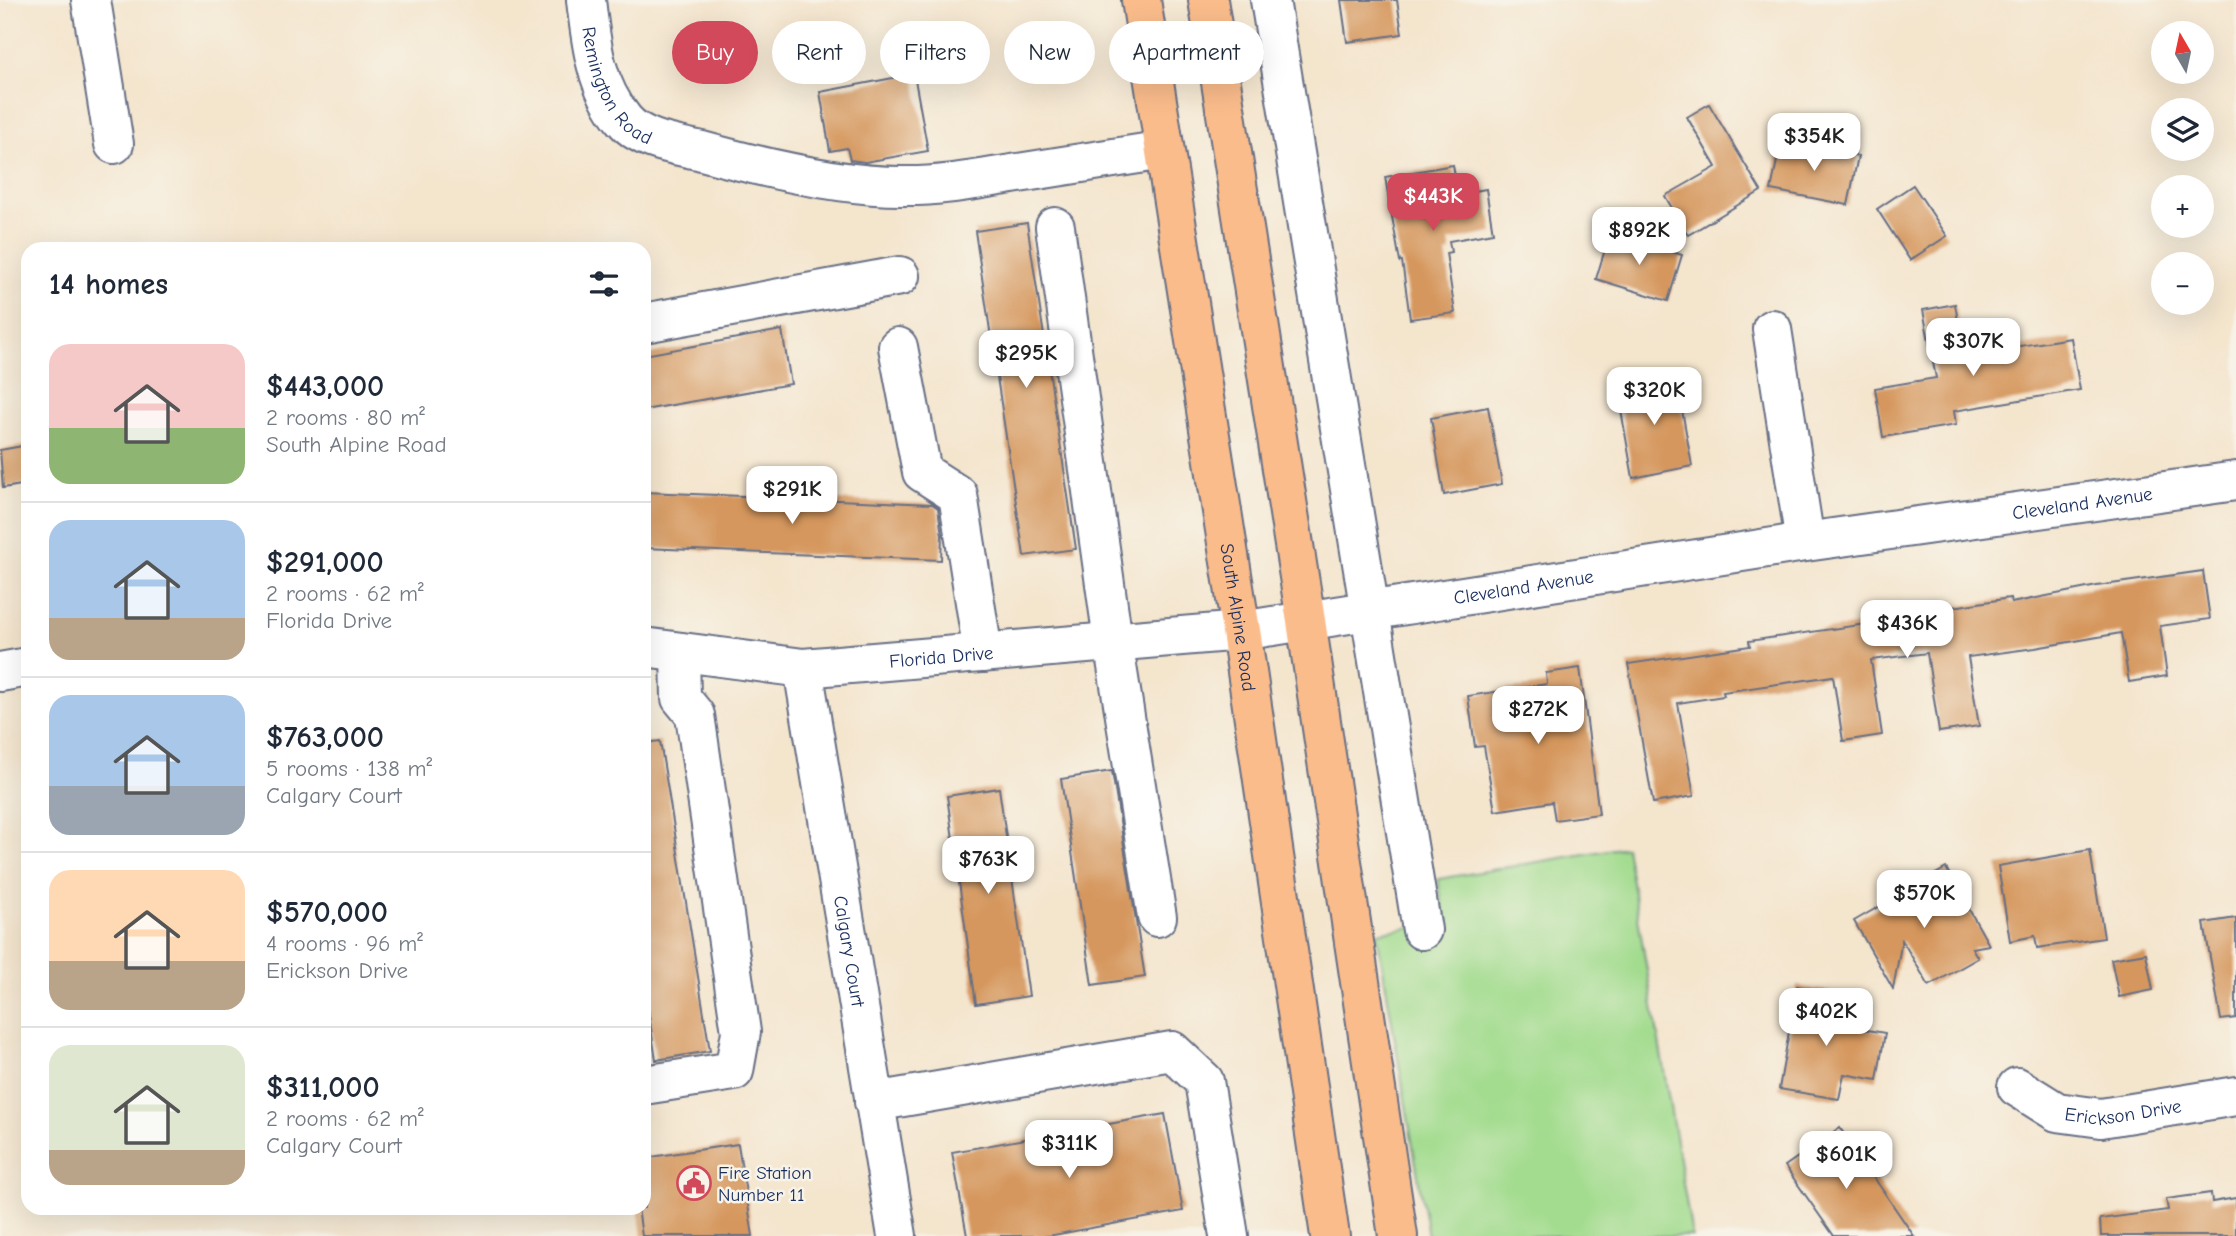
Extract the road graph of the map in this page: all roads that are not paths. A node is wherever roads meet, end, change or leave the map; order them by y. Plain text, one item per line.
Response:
1 (91, 0) edge
2 (586, 0) edge
3 (1141, 0) edge
4 (1208, 0) edge
5 (1270, 0) edge
6 (114, 144) dead end
7 (1164, 150) junction
8 (1055, 227) dead end
9 (900, 276) dead end
10 (651, 322) edge
11 (1772, 329) dead end
12 (898, 347) dead end
13 (2236, 481) edge
14 (1805, 542) junction
15 (1369, 611) junction
16 (1306, 621) junction
17 (1241, 631) junction
18 (1113, 641) junction
19 (662, 650) edge
20 (983, 653) junction
21 (803, 668) junction
22 (1157, 917) dead end
23 (1422, 930) dead end
24 (651, 1084) edge
25 (2017, 1087) dead end
26 (2236, 1096) edge
27 (874, 1102) junction
28 (897, 1236) edge
29 (1228, 1236) edge
30 (1331, 1236) edge
31 (1398, 1236) edge

1 - 6 street
2 - 7 street, Remington Road
3 - 7 main road, South Alpine Road
4 - 16 main road
5 - 15 street
7 - 17 main road, South Alpine Road
8 - 18 street
9 - 10 street
11 - 14 street
12 - 20 street
13 - 14 street, Cleveland Avenue
14 - 15 street, Cleveland Avenue
15 - 16 street, Cleveland Avenue
15 - 23 street
16 - 17 street, Cleveland Avenue
16 - 31 main road
17 - 18 street, Florida Drive
17 - 30 main road, South Alpine Road
18 - 20 street, Florida Drive
18 - 22 street
19 - 21 street, Florida Drive
19 - 24 street
20 - 21 street, Florida Drive
21 - 27 street, Calgary Court
25 - 26 street, Erickson Drive
27 - 28 street, Calgary Court
27 - 29 street

